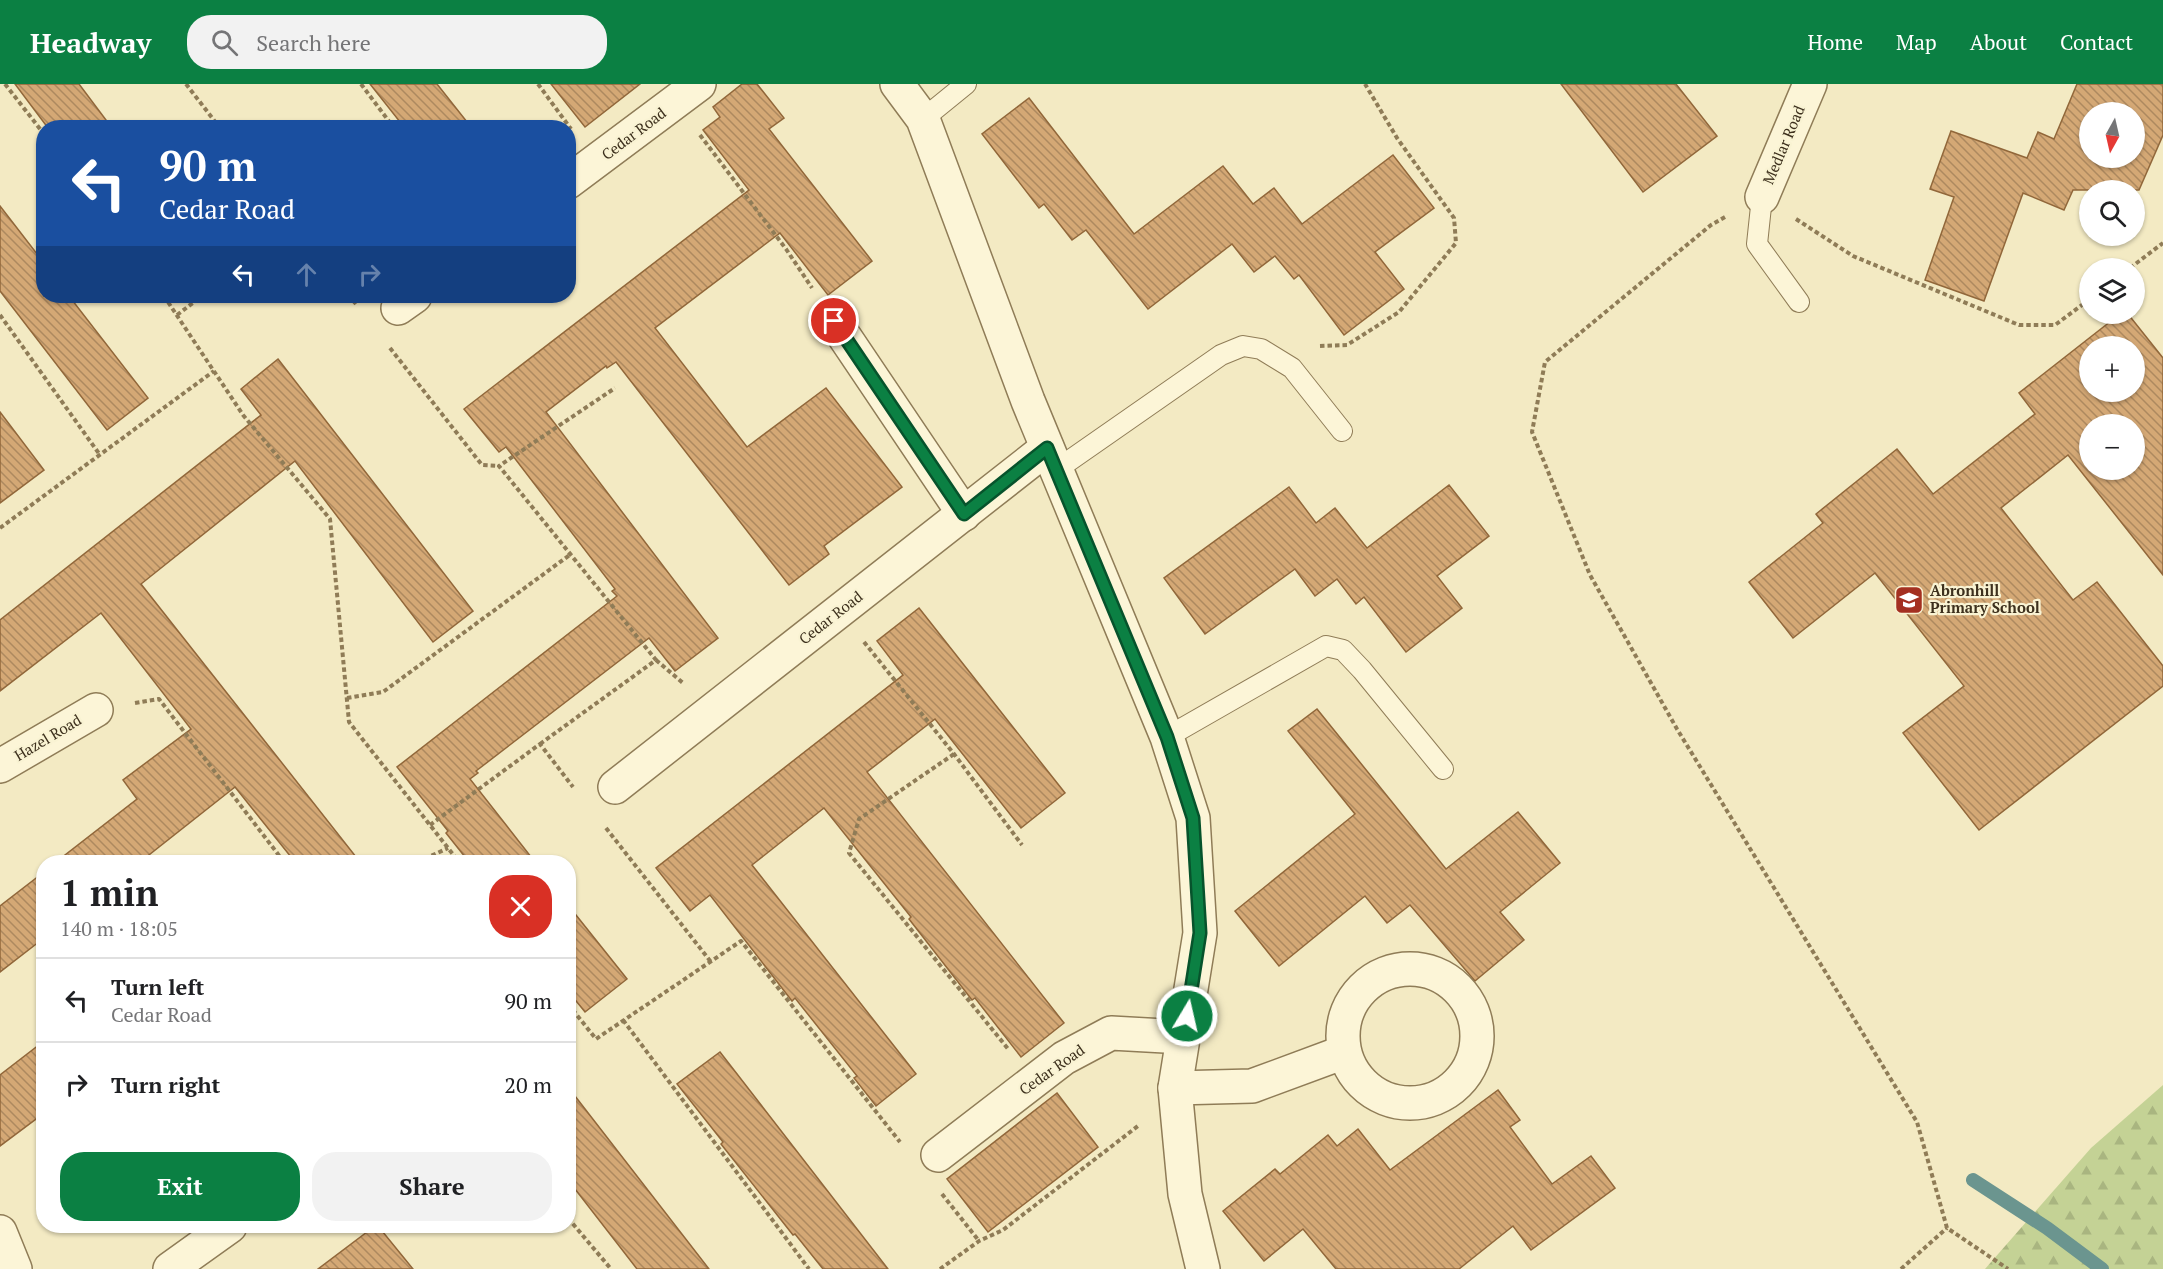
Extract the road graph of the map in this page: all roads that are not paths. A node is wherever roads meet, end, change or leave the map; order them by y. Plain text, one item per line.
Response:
1 (897, 84) edge
2 (966, 84) edge
3 (1805, 87) edge
4 (687, 93) edge
5 (923, 118) junction
6 (576, 176) edge
7 (1762, 197) joint
8 (1799, 302) dead end
9 (834, 321) road end
10 (1342, 431) dead end
11 (1052, 459) junction
12 (964, 514) junction
13 (96, 710) road end
14 (1167, 737) junction
15 (0, 766) edge
16 (1443, 769) dead end
17 (615, 787) dead end
18 (1183, 1037) junction
19 (1344, 1052) junction
20 (1175, 1088) junction
21 (937, 1170) road end
22 (0, 1232) edge
23 (220, 1233) edge
24 (15, 1269) edge
25 (170, 1269) edge
26 (1203, 1269) edge

1 - 5 street
2 - 5 lane
3 - 7 street, Medlar Road
4 - 6 street, Cedar Road
5 - 11 street
7 - 8 lane
9 - 12 street
10 - 11 lane
11 - 12 street, Cedar Road
11 - 14 street
12 - 17 street, Cedar Road
13 - 15 street, Hazel Road
14 - 16 lane
14 - 18 street
18 - 20 street
18 - 21 street, Cedar Road
19 - 19 street
19 - 20 street
20 - 26 street
22 - 24 street
23 - 25 street

